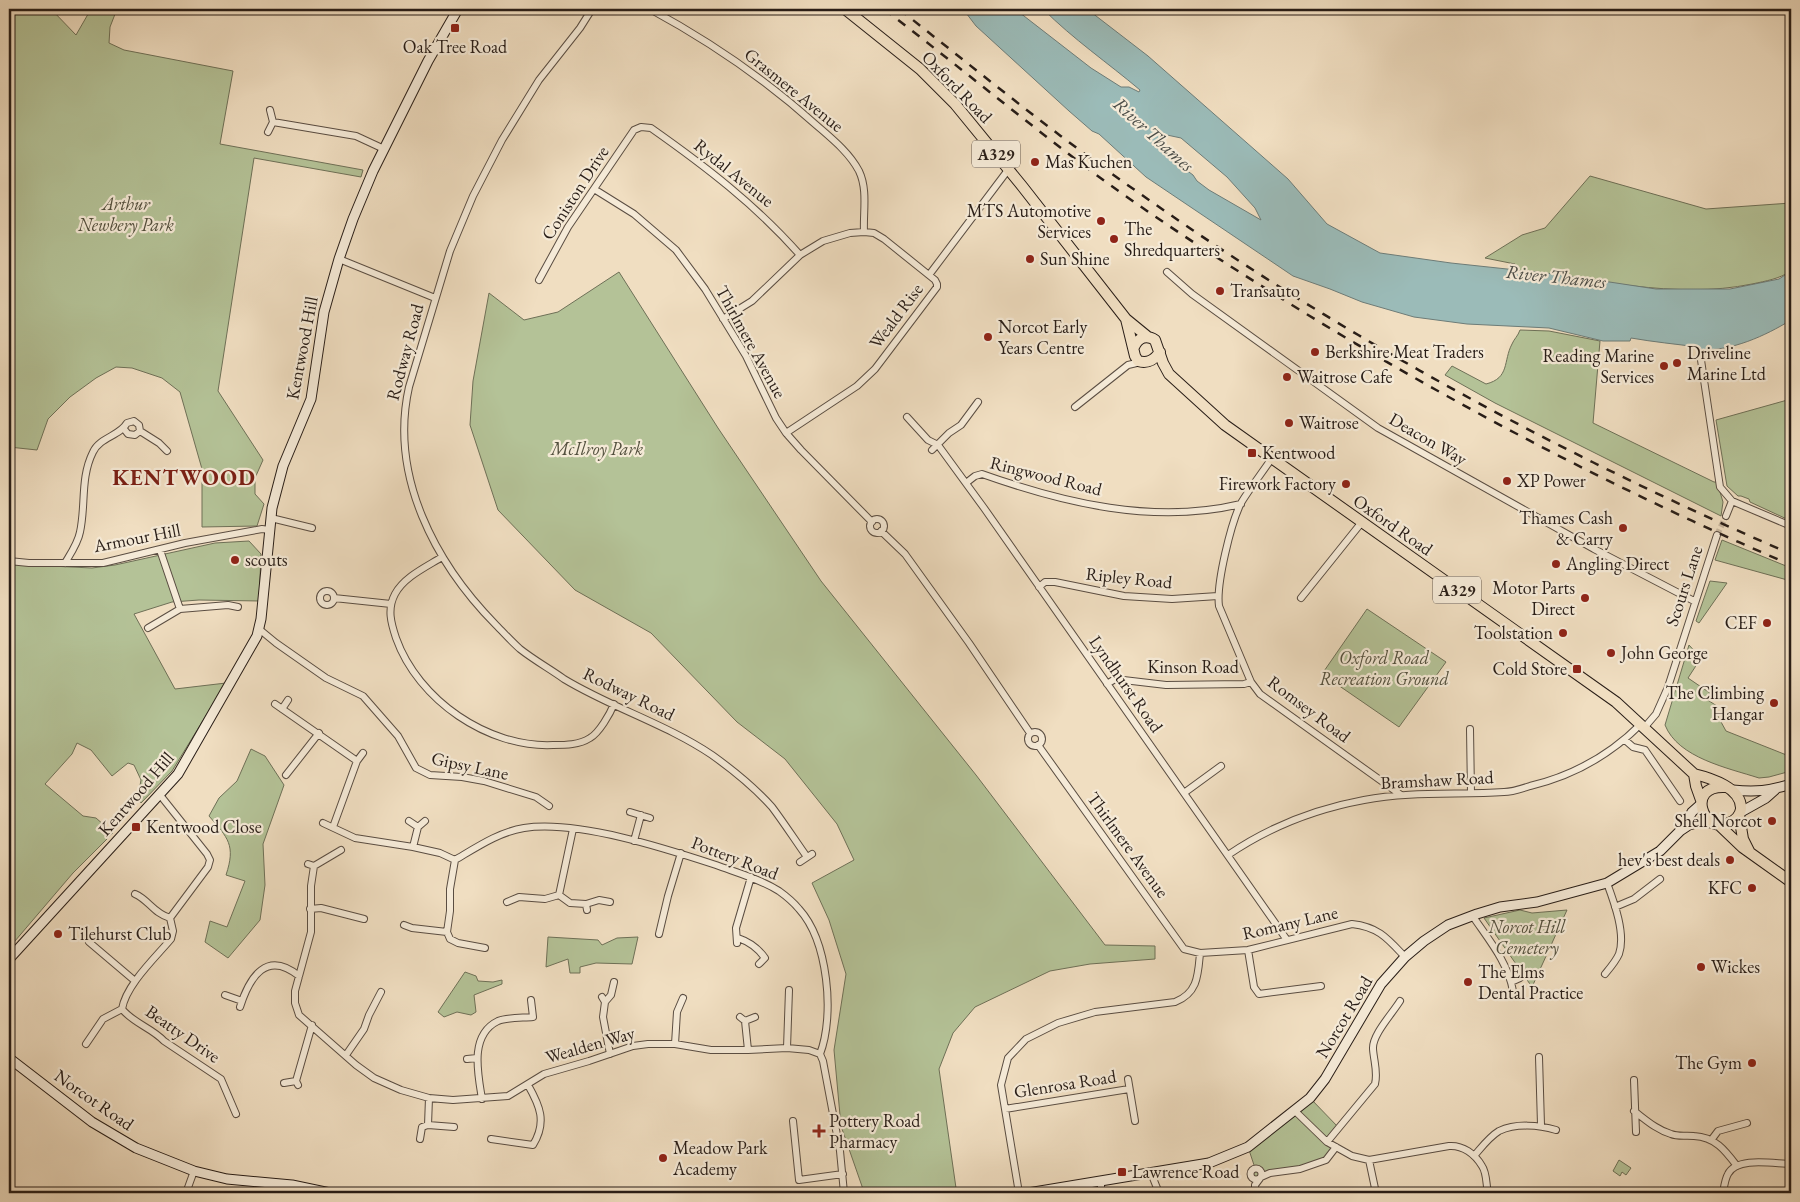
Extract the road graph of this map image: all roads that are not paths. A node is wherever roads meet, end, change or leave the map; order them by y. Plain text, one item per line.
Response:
1 (458, 9) edge
2 (592, 9) edge
3 (650, 9) edge
4 (845, 9) edge
5 (270, 110) dead end
6 (273, 122) junction
7 (641, 127) joint
8 (268, 132) dead end
9 (384, 149) junction
10 (1008, 170) junction
11 (594, 189) junction
12 (864, 232) junction
13 (800, 255) junction
14 (339, 259) junction
15 (1167, 272) dead end
16 (929, 275) junction
17 (540, 280) dead end
18 (435, 298) junction
19 (723, 319) junction
20 (1126, 319) junction
21 (1148, 337) junction
22 (1134, 350) junction
23 (1160, 352) junction
24 (1701, 360) dead end
25 (1144, 362) junction
26 (1128, 365) junction
27 (1169, 374) junction
28 (978, 402) dead end
29 (1075, 407) dead end
30 (907, 417) dead end
31 (124, 429) junction
32 (140, 431) junction
33 (786, 433) junction
34 (938, 445) junction
35 (932, 450) dead end
36 (167, 451) dead end
37 (1272, 458) junction
38 (966, 483) junction
39 (1732, 502) junction
40 (1241, 504) junction
41 (1726, 516) tunnel mouth
42 (271, 518) junction
43 (1362, 522) junction
44 (1791, 526) edge
45 (312, 528) dead end
46 (270, 530) junction
47 (1717, 535) tunnel mouth
48 (160, 550) junction
49 (442, 557) junction
50 (9, 561) edge
51 (65, 563) junction
52 (1039, 587) junction
53 (1218, 596) junction
54 (334, 598) dead end
55 (1302, 598) dead end
56 (1694, 601) junction
57 (391, 604) junction
58 (238, 607) dead end
59 (180, 609) junction
60 (148, 628) dead end
61 (260, 629) junction
62 (1251, 682) junction
63 (1107, 684) junction
64 (288, 700) dead end
65 (275, 704) dead end
66 (614, 704) junction
67 (282, 709) junction
68 (1642, 726) junction
69 (1470, 729) dead end
70 (319, 733) junction
71 (1030, 733) junction
72 (1625, 740) junction
73 (1038, 745) junction
74 (363, 753) dead end
75 (357, 761) junction
76 (1221, 766) dead end
77 (1694, 774) junction
78 (286, 775) dead end
79 (1791, 784) edge
80 (1729, 788) junction
81 (1775, 790) junction
82 (1184, 793) junction
83 (1470, 793) junction
84 (160, 795) junction
85 (1401, 795) junction
86 (1680, 801) dead end
87 (1701, 802) junction
88 (549, 806) dead end
89 (630, 812) dead end
90 (1740, 814) junction
91 (641, 815) junction
92 (650, 818) dead end
93 (409, 821) dead end
94 (425, 821) dead end
95 (323, 823) dead end
96 (1716, 824) junction
97 (333, 827) junction
98 (418, 827) junction
99 (573, 829) junction
100 (1680, 831) junction
101 (634, 841) junction
102 (413, 847) junction
103 (341, 850) dead end
104 (1750, 852) junction
105 (681, 853) junction
106 (1228, 854) junction
107 (456, 860) junction
108 (800, 862) dead end
109 (751, 877) junction
110 (1660, 879) dead end
111 (1791, 882) edge
112 (1607, 883) junction
113 (135, 894) dead end
114 (559, 895) junction
115 (508, 902) dead end
116 (610, 902) dead end
117 (1615, 907) junction
118 (310, 909) junction
119 (1472, 915) junction
120 (170, 918) junction
121 (364, 919) dead end
122 (404, 925) dead end
123 (447, 932) junction
124 (658, 934) dead end
125 (1287, 940) junction
126 (90, 942) dead end
127 (485, 948) dead end
128 (1248, 950) junction
129 (1200, 953) junction
130 (1406, 957) junction
131 (9, 959) edge
132 (759, 964) dead end
133 (1605, 974) dead end
134 (299, 976) junction
135 (1520, 978) dead end
136 (136, 981) junction
137 (614, 982) dead end
138 (1511, 982) junction
139 (1321, 986) dead end
140 (789, 990) dead end
141 (1513, 991) dead end
142 (381, 992) dead end
143 (225, 995) dead end
144 (683, 998) dead end
145 (531, 1000) dead end
146 (1400, 1001) dead end
147 (122, 1009) junction
148 (755, 1017) dead end
149 (312, 1025) junction
150 (86, 1044) dead end
151 (675, 1044) junction
152 (788, 1048) junction
153 (748, 1050) junction
154 (610, 1054) junction
155 (820, 1054) junction
156 (346, 1055) junction
157 (1539, 1057) dead end
158 (9, 1058) edge
159 (478, 1058) junction
160 (467, 1059) dead end
161 (1128, 1079) dead end
162 (1634, 1080) dead end
163 (284, 1083) dead end
164 (528, 1085) junction
165 (1130, 1089) junction
166 (429, 1098) junction
167 (482, 1099) junction
168 (1005, 1109) junction
169 (1295, 1111) junction
170 (1634, 1111) junction
171 (236, 1114) dead end
172 (793, 1121) dead end
173 (1135, 1121) dead end
174 (1746, 1123) dead end
175 (428, 1125) junction
176 (1542, 1126) junction
177 (454, 1127) dead end
178 (1556, 1130) dead end
179 (1636, 1132) dead end
180 (491, 1139) dead end
181 (420, 1140) dead end
182 (1712, 1140) junction
183 (1327, 1142) junction
184 (1336, 1147) junction
185 (1474, 1156) junction
186 (1373, 1159) junction
187 (1791, 1164) edge
188 (1737, 1166) junction
189 (194, 1171) junction
190 (1151, 1173) junction
191 (843, 1178) junction
192 (1102, 1181) junction
193 (272, 1183) junction
194 (186, 1193) edge
195 (271, 1193) edge
196 (330, 1193) edge
197 (846, 1193) edge
198 (1019, 1193) edge
199 (1028, 1193) edge
200 (1101, 1193) edge
201 (1158, 1193) edge
202 (1255, 1193) edge
203 (1376, 1193) edge
204 (1488, 1193) edge
205 (1723, 1193) edge

1 - 9 street, Kentwood Hill
2 - 18 street, Rodway Road
3 - 12 street, Grasmere Avenue
4 - 10 main road, Oxford Road / A329
5 - 6 street
6 - 8 street
6 - 9 street
7 - 11 street, Coniston Drive
7 - 13 street, Rydal Avenue
9 - 14 street, Kentwood Hill
10 - 16 street, Weald Rise
10 - 20 main road, Oxford Road / A329
11 - 17 street, Coniston Drive
11 - 19 street, Thirlmere Avenue
12 - 13 street
12 - 16 street
13 - 19 street
14 - 18 street
14 - 42 street, Kentwood Hill
15 - 56 street, Deacon Way
16 - 33 street, Weald Rise
18 - 49 street, Rodway Road
19 - 33 street, Thirlmere Avenue
20 - 21 main road, Oxford Road / A329
20 - 22 main road, Oxford Road / A329
21 - 22 main road
21 - 23 main road
22 - 25 main road
22 - 26 street
23 - 25 main road
23 - 27 main road, Oxford Road / A329
24 - 39 street
25 - 26 street
25 - 27 main road, Oxford Road / A329
26 - 29 street
27 - 37 main road, Oxford Road / A329
28 - 34 street
30 - 34 street, Lyndhurst Road
31 - 32 street
31 - 32 street
31 - 51 street
32 - 36 street
33 - 71 street, Thirlmere Avenue
34 - 35 street
34 - 38 street, Lyndhurst Road
37 - 40 street, Romsey Road
37 - 43 main road, Oxford Road / A329
38 - 40 street, Ringwood Road
38 - 52 street, Lyndhurst Road
39 - 41 street
39 - 44 street
40 - 53 street, Romsey Road
42 - 45 street
42 - 46 street, Kentwood Hill
43 - 55 street
43 - 68 main road, Oxford Road / A329
46 - 48 street, Armour Hill
46 - 61 street, Kentwood Hill
47 - 56 street, Scours Lane
48 - 51 street, Armour Hill
48 - 59 street
49 - 57 street
49 - 66 street, Rodway Road
50 - 51 street, Armour Hill
52 - 53 street, Ripley Road
52 - 63 street, Lyndhurst Road
53 - 62 street, Romsey Road
54 - 57 street
56 - 68 street, Scours Lane
57 - 66 street
58 - 59 street
59 - 60 street
61 - 84 street, Kentwood Hill
61 - 88 street, Gipsy Lane
62 - 63 street, Kinson Road
62 - 85 street, Romsey Road
63 - 82 street, Lyndhurst Road
64 - 67 street
65 - 67 street
66 - 108 street, Rodway Road
67 - 70 street
68 - 72 street, Bramshaw Road
68 - 77 main road, Oxford Road / A329
69 - 83 street
70 - 75 street
70 - 78 street
71 - 73 street, Thirlmere Avenue
71 - 73 street, Thirlmere Avenue
72 - 83 street, Bramshaw Road
72 - 86 street
73 - 129 street, Thirlmere Avenue
74 - 75 street
75 - 97 street
76 - 82 street
77 - 80 main road, Oxford Road / A329
77 - 87 main road
79 - 81 street
80 - 81 street
80 - 87 main road
80 - 90 main road
81 - 90 street
82 - 106 street, Lyndhurst Road
83 - 85 street, Bramshaw Road
84 - 120 street
84 - 131 street, Kentwood Hill
85 - 106 street, Bramshaw Road
87 - 96 main road
87 - 100 street, Norcot Road
89 - 91 street
90 - 96 main road
90 - 104 main road
91 - 92 street
91 - 101 street
93 - 98 street
94 - 98 street
95 - 97 street
96 - 100 street, Norcot Road
96 - 104 main road
97 - 102 street
98 - 102 street
99 - 101 street, Pottery Road
99 - 107 street, Pottery Road
99 - 114 street
100 - 112 street, Norcot Road
101 - 105 street, Pottery Road
102 - 107 street
103 - 118 street, Wealden Way
104 - 111 main road
105 - 109 street, Pottery Road
105 - 124 street
106 - 125 street, Lyndhurst Road
107 - 123 street
109 - 132 street
109 - 155 street, Pottery Road
110 - 117 street
112 - 117 street
112 - 119 street, Norcot Road
113 - 120 street
114 - 115 street
114 - 116 street
117 - 133 street
118 - 121 street
118 - 134 street, Wealden Way
119 - 130 street, Norcot Road
119 - 138 street
120 - 136 street
122 - 123 street
123 - 127 street
125 - 128 street, Romany Lane
125 - 130 street, Romany Lane
126 - 136 street
128 - 129 street, Romany Lane
128 - 139 street
129 - 168 street
130 - 169 street, Norcot Road
134 - 143 street
134 - 149 street, Wealden Way
135 - 138 street
136 - 147 street
137 - 154 street
138 - 141 street
140 - 152 street
142 - 156 street
144 - 151 street
145 - 159 street
146 - 183 street
147 - 150 street
147 - 171 street, Beatty Drive
148 - 153 street
149 - 156 street, Wealden Way
149 - 163 street
151 - 153 street, Wealden Way
151 - 154 street, Wealden Way
152 - 153 street, Wealden Way
152 - 155 street, Wealden Way
154 - 164 street, Wealden Way
155 - 191 street, Pottery Road
156 - 166 street, Wealden Way
157 - 176 street
158 - 189 street, Norcot Road
159 - 160 street
159 - 167 street
161 - 165 street, Glenrosa Road
162 - 170 street
164 - 167 street, Wealden Way
164 - 180 street
165 - 168 street, Glenrosa Road
165 - 173 street, Glenrosa Road
166 - 167 street, Wealden Way
166 - 175 street
168 - 198 street
169 - 183 street
169 - 190 street, Norcot Road
170 - 179 street
170 - 182 street
172 - 191 street
174 - 182 street
175 - 177 street
175 - 181 street
176 - 178 street
176 - 185 street
182 - 188 street
183 - 184 street
184 - 186 street
184 - 202 street
185 - 186 street
185 - 204 street
186 - 203 street
187 - 188 street
188 - 205 street
189 - 193 street, Norcot Road
189 - 194 street
190 - 192 street, Norcot Road
190 - 201 street
191 - 197 street, Pottery Road
192 - 199 street, Norcot Road
192 - 200 street
193 - 195 street
193 - 196 street, Norcot Road

